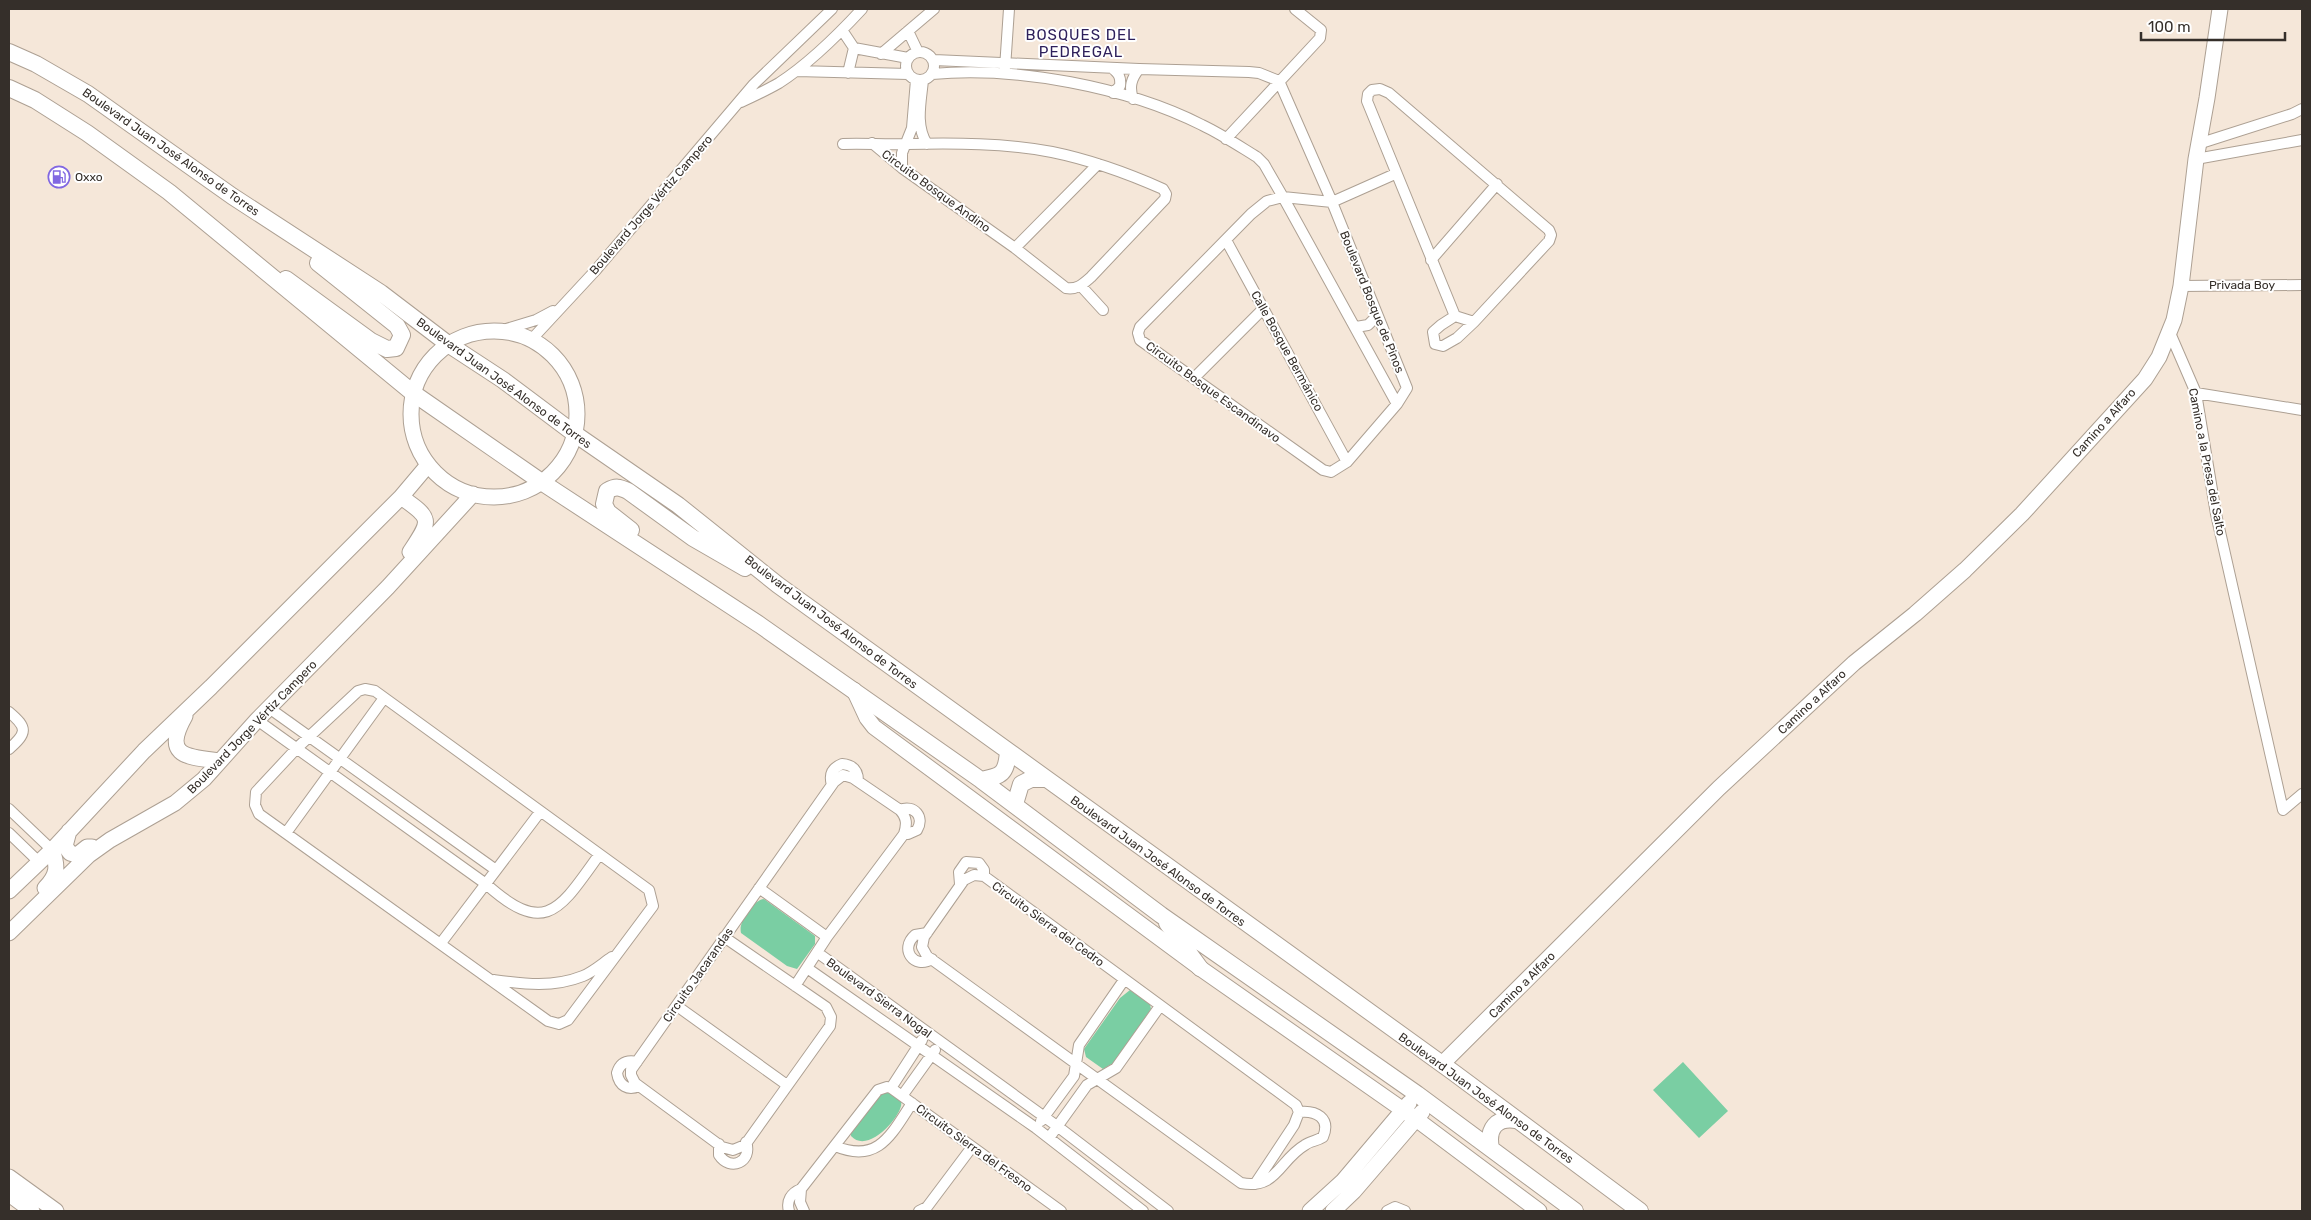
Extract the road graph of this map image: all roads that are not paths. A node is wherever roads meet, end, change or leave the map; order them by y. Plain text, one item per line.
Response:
1 (832, 9) edge
2 (862, 9) edge
3 (934, 9) edge
4 (1009, 9) edge
5 (1295, 9) edge
6 (2220, 9) edge
7 (842, 30) junction
8 (908, 31) junction
9 (854, 48) junction
10 (9, 52) edge
11 (918, 52) junction
12 (881, 54) junction
13 (908, 58) junction
14 (934, 60) junction
15 (1006, 63) junction
16 (1112, 68) junction
17 (1139, 70) junction
18 (797, 71) junction
19 (848, 73) junction
20 (932, 74) junction
21 (1005, 74) junction
22 (916, 78) junction
23 (1280, 81) junction
24 (9, 88) edge
25 (1113, 93) junction
26 (1133, 99) junction
27 (738, 104) junction
28 (2302, 109) edge
29 (1226, 139) junction
30 (2302, 140) edge
31 (843, 144) dead end
32 (872, 144) junction
33 (905, 144) junction
34 (927, 144) junction
35 (2197, 151) junction
36 (1098, 164) junction
37 (902, 168) junction
38 (1395, 174) junction
39 (1497, 184) junction
40 (1283, 197) junction
41 (1332, 202) junction
42 (264, 216) junction
43 (1226, 240) junction
44 (1014, 248) junction
45 (238, 249) junction
46 (1431, 260) junction
47 (2302, 285) edge
48 (1081, 286) junction
49 (2181, 286) junction
50 (562, 305) junction
51 (1263, 309) junction
52 (1103, 310) dead end
53 (1376, 316) junction
54 (1455, 316) junction
55 (1474, 322) junction
56 (1356, 327) junction
57 (503, 330) junction
58 (2170, 333) junction
59 (531, 340) junction
60 (448, 344) junction
61 (1194, 378) junction
62 (2196, 393) junction
63 (413, 394) junction
64 (1397, 404) junction
65 (2302, 410) edge
66 (575, 434) junction
67 (1347, 462) junction
68 (428, 465) junction
69 (543, 484) junction
70 (472, 494) junction
71 (401, 497) junction
72 (697, 584) junction
73 (778, 585) junction
74 (388, 587) junction
75 (854, 690) junction
76 (384, 698) junction
77 (190, 706) junction
78 (270, 708) junction
79 (9, 712) edge
80 (257, 720) junction
81 (309, 737) junction
82 (297, 748) junction
83 (9, 749) edge
84 (1008, 752) junction
85 (340, 758) junction
86 (220, 762) junction
87 (330, 772) junction
88 (1044, 779) junction
89 (981, 780) junction
90 (2302, 794) edge
91 (1015, 804) junction
92 (10, 811) edge
93 (540, 812) junction
94 (70, 830) junction
95 (9, 833) edge
96 (286, 833) junction
97 (97, 849) junction
98 (52, 850) junction
99 (599, 855) junction
100 (39, 862) junction
101 (496, 870) junction
102 (486, 884) junction
103 (758, 888) junction
104 (9, 891) edge
105 (1161, 915) junction
106 (26, 917) junction
107 (9, 933) edge
108 (927, 933) junction
109 (724, 937) junction
110 (827, 937) junction
111 (441, 943) junction
112 (619, 952) junction
113 (818, 953) junction
114 (932, 959) junction
115 (807, 968) junction
116 (1200, 968) junction
117 (852, 978) junction
118 (491, 979) junction
119 (1124, 980) junction
120 (795, 986) junction
121 (842, 992) junction
122 (872, 992) junction
123 (677, 1006) junction
124 (862, 1006) junction
125 (1160, 1006) junction
126 (927, 1032) junction
127 (941, 1042) junction
128 (919, 1045) junction
129 (932, 1054) junction
130 (1076, 1063) junction
131 (1442, 1064) junction
132 (1097, 1080) junction
133 (787, 1085) junction
134 (891, 1088) junction
135 (902, 1096) junction
136 (1423, 1099) junction
137 (912, 1103) junction
138 (1404, 1110) junction
139 (1299, 1112) junction
140 (1044, 1116) junction
141 (1416, 1119) junction
142 (1516, 1120) junction
143 (1057, 1126) junction
144 (1036, 1128) junction
145 (1049, 1138) junction
146 (835, 1146) junction
147 (972, 1147) junction
148 (1491, 1148) junction
149 (9, 1177) edge
150 (1255, 1184) junction
151 (801, 1189) junction
152 (9, 1194) edge
153 (927, 1210) edge
154 (32, 1211) edge
155 (56, 1211) edge
156 (789, 1211) edge
157 (804, 1211) edge
158 (1061, 1211) edge
159 (1143, 1211) edge
160 (1168, 1211) edge
161 (1310, 1211) edge
162 (1333, 1211) edge
163 (1387, 1211) edge
164 (1405, 1211) edge
165 (1540, 1211) edge
166 (1575, 1211) edge
167 (1640, 1211) edge

1 - 27 street, Boulevard Jorge Vértiz Campero
2 - 7 street, Boulevard Jorge Vértiz Campero
3 - 8 street
4 - 15 street
5 - 23 street
6 - 35 street
7 - 9 street
7 - 18 street, Boulevard Jorge Vértiz Campero
8 - 11 street
8 - 12 street
9 - 12 street
9 - 19 street
10 - 42 main road, Boulevard Juan José Alonso de Torres
11 - 13 street
11 - 14 street
12 - 13 street
13 - 22 street
14 - 15 street
14 - 20 street
15 - 16 street
15 - 21 street
16 - 17 street
16 - 25 street
17 - 23 street
17 - 26 street
18 - 19 street
18 - 27 street, Boulevard Jorge Vértiz Campero
19 - 22 street
20 - 21 street, Boulevard Bosque de Pinos
20 - 22 street
21 - 25 street, Boulevard Bosque de Pinos
22 - 33 street, Circuito Bosque Andino
22 - 34 street
23 - 29 street
23 - 41 street, Boulevard Bosque de Pinos
24 - 45 main road
25 - 26 street, Boulevard Bosque de Pinos
26 - 29 street, Boulevard Bosque de Pinos
27 - 50 street, Boulevard Jorge Vértiz Campero
28 - 35 street
29 - 40 street, Boulevard Bosque de Pinos
30 - 35 street
31 - 32 street
32 - 33 street, Circuito Bosque Andino
32 - 37 street, Circuito Bosque Andino
33 - 34 street
33 - 37 street
34 - 36 street
35 - 49 street
36 - 44 street
36 - 48 street
37 - 44 street, Circuito Bosque Andino
38 - 39 street
38 - 41 street
38 - 46 street
39 - 46 street
39 - 55 street
40 - 41 street
40 - 43 street, Circuito Bosque Escandinavo
40 - 56 street, Boulevard Bosque de Pinos
41 - 53 street, Boulevard Bosque de Pinos
42 - 45 main road
42 - 60 main road, Boulevard Juan José Alonso de Torres
43 - 51 street, Calle Bosque Bermánico
43 - 61 street, Circuito Bosque Escandinavo
44 - 48 street, Circuito Bosque Andino
45 - 63 main road
46 - 54 street
47 - 49 street, Privada Boy
48 - 52 street
49 - 58 street
50 - 57 street, Boulevard Jorge Vértiz Campero
50 - 59 street, Boulevard Jorge Vértiz Campero
51 - 61 street
51 - 67 street, Calle Bosque Bermánico
53 - 56 street
53 - 64 street, Boulevard Bosque de Pinos
54 - 55 street
54 - 55 street
56 - 64 street, Boulevard Bosque de Pinos
57 - 59 street
57 - 60 street
58 - 62 street, Camino a la Presa del Salto
58 - 131 street, Camino a Alfaro
59 - 66 street
60 - 63 street
60 - 66 main road, Boulevard Juan José Alonso de Torres
61 - 67 street, Circuito Bosque Escandinavo
62 - 65 street
62 - 90 street, Camino a la Presa del Salto
63 - 68 street
63 - 69 main road
64 - 67 street, Circuito Bosque Escandinavo
66 - 69 street
66 - 73 main road, Boulevard Juan José Alonso de Torres
68 - 70 street
68 - 71 street
69 - 70 street
69 - 72 main road
70 - 74 street, Boulevard Jorge Vértiz Campero
71 - 74 street
71 - 77 street
72 - 73 main road
72 - 75 main road
73 - 84 main road, Boulevard Juan José Alonso de Torres
74 - 78 street, Boulevard Jorge Vértiz Campero
75 - 89 main road
75 - 116 street
76 - 81 street
76 - 85 street
76 - 93 street
77 - 86 street
77 - 94 street
78 - 80 street, Boulevard Jorge Vértiz Campero
78 - 81 street
79 - 83 street
80 - 82 street
80 - 86 street, Boulevard Jorge Vértiz Campero
81 - 82 street
81 - 85 street
82 - 87 street
82 - 96 street
84 - 88 main road, Boulevard Juan José Alonso de Torres
84 - 89 main road
85 - 87 street
85 - 101 street
86 - 97 street, Boulevard Jorge Vértiz Campero
87 - 96 street
87 - 102 street
88 - 91 main road
88 - 131 main road, Boulevard Juan José Alonso de Torres
89 - 91 main road
91 - 105 main road
92 - 98 street
93 - 99 street
93 - 101 street
94 - 97 street
94 - 98 street
95 - 100 street
96 - 111 street
97 - 106 street, Boulevard Jorge Vértiz Campero
98 - 100 street
98 - 106 street
99 - 102 street
99 - 112 street
100 - 104 street
101 - 102 street
102 - 111 street
103 - 109 street, Circuito Jacarandas
103 - 110 street
103 - 110 street, Circuito Jacarandas
105 - 116 main road
105 - 136 main road
106 - 107 street, Boulevard Jorge Vértiz Campero
108 - 114 street
108 - 114 street
108 - 119 street, Circuito Sierra del Cedro
109 - 120 street
109 - 123 street, Circuito Jacarandas
110 - 113 street, Circuito Jacarandas
111 - 118 street
112 - 118 street
112 - 118 street
113 - 115 street, Boulevard Sierra Nogal
113 - 117 street, Boulevard Sierra Nogal
114 - 130 street
115 - 120 street
115 - 121 street, Boulevard Sierra Nogal
116 - 138 street
117 - 121 street
117 - 122 street, Boulevard Sierra Nogal
119 - 125 street, Circuito Sierra del Cedro
119 - 130 street
120 - 133 street, Circuito Jacarandas
121 - 124 street, Boulevard Sierra Nogal
122 - 124 street
122 - 126 street, Boulevard Sierra Nogal
123 - 133 street
123 - 133 street, Circuito Jacarandas
124 - 128 street, Boulevard Sierra Nogal
125 - 132 street
125 - 139 street, Circuito Sierra del Cedro
126 - 127 street, Boulevard Sierra Nogal
126 - 128 street
127 - 129 street
127 - 140 street, Boulevard Sierra Nogal
128 - 129 street, Boulevard Sierra Nogal
128 - 134 street
129 - 135 street
129 - 144 street, Boulevard Sierra Nogal
130 - 132 street
130 - 140 street
131 - 142 main road, Boulevard Juan José Alonso de Torres
132 - 143 street
132 - 150 street
134 - 135 street, Circuito Sierra del Fresno
134 - 146 street
135 - 137 street, Circuito Sierra del Fresno
136 - 138 street
136 - 141 street
136 - 148 main road
137 - 146 street, Circuito Sierra del Fresno
137 - 147 street, Circuito Sierra del Fresno
138 - 141 street
138 - 161 street
139 - 150 street
139 - 150 street
140 - 143 street, Boulevard Sierra Nogal
140 - 144 street
141 - 162 street
141 - 165 street
142 - 148 main road
142 - 167 main road, Boulevard Juan José Alonso de Torres
143 - 145 street
143 - 160 street, Boulevard Sierra Nogal
144 - 145 street, Boulevard Sierra Nogal
145 - 159 street, Boulevard Sierra Nogal
146 - 151 street
147 - 153 street
147 - 158 street, Circuito Sierra del Fresno
148 - 166 main road
149 - 155 street
151 - 156 street
151 - 157 street
152 - 154 street
163 - 164 street

